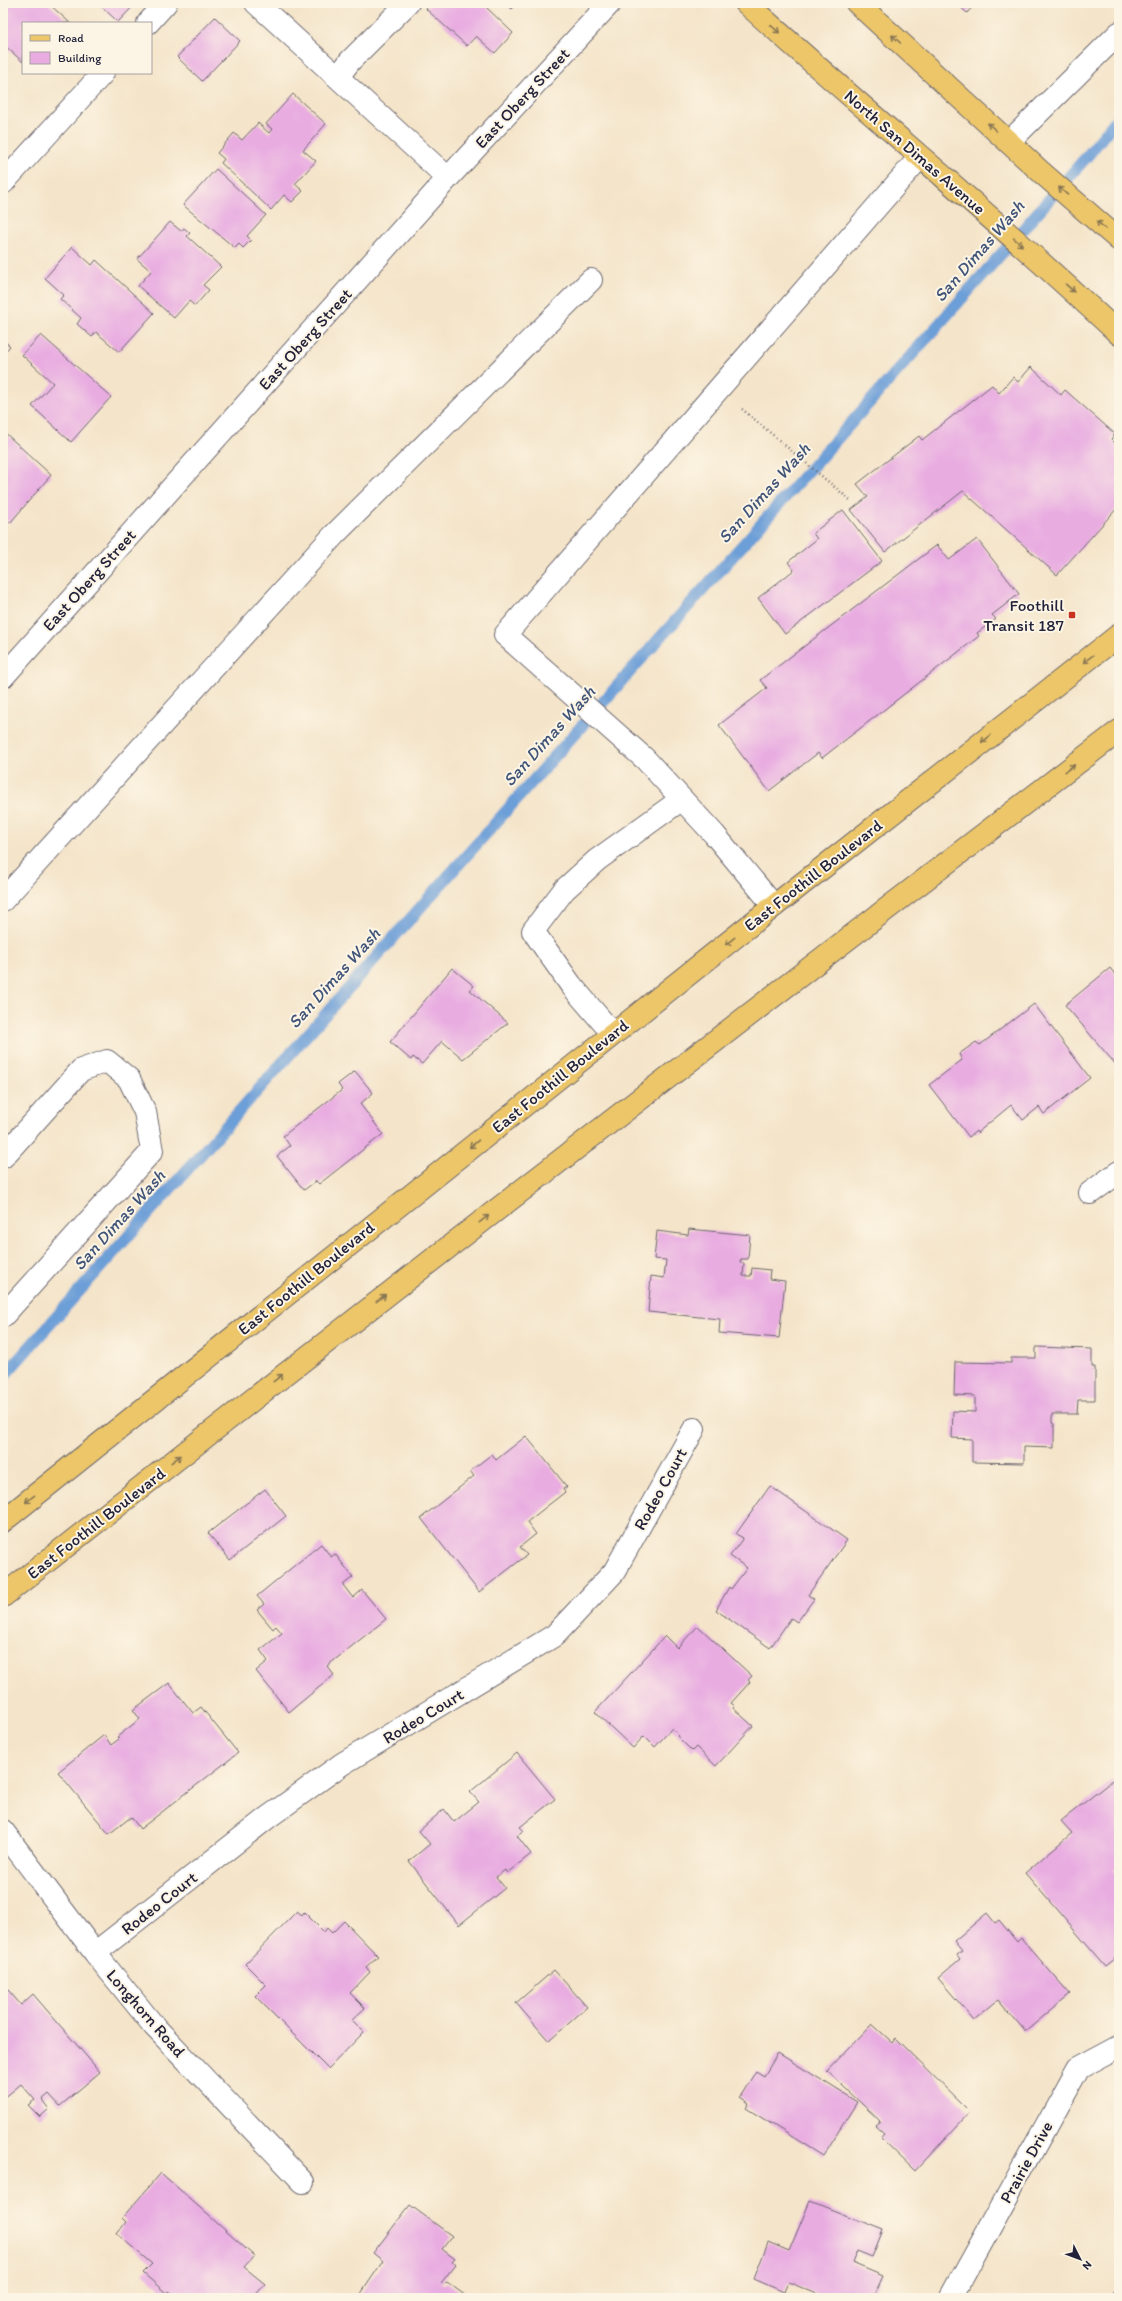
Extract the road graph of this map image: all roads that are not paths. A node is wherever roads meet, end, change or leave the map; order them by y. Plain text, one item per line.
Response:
1 (166, 3) edge
2 (256, 3) edge
3 (408, 3) edge
4 (610, 3) edge
5 (746, 3) edge
6 (856, 3) edge
7 (149, 22) edge
8 (1119, 33) edge
9 (102, 74) edge
10 (338, 77) junction
11 (1009, 142) junction
12 (920, 157) junction
13 (448, 178) junction
14 (3, 183) edge
15 (1119, 240) edge
16 (592, 280) dead end
17 (1119, 334) edge
18 (1119, 635) edge
19 (3, 677) edge
20 (1119, 731) edge
21 (682, 799) junction
22 (3, 900) edge
23 (774, 906) junction
24 (612, 1034) junction
25 (3, 1157) edge
26 (1119, 1172) edge
27 (1090, 1193) dead end
28 (3, 1316) edge
29 (694, 1429) dead end
30 (3, 1521) edge
31 (3, 1596) edge
32 (3, 1831) edge
33 (95, 1953) junction
34 (1119, 2046) edge
35 (303, 2182) dead end
36 (951, 2298) edge

1 - 7 street
2 - 10 street
3 - 10 street
4 - 13 street, East Oberg Street
5 -> 12 main road, North San Dimas Avenue
11 -> 6 main road
8 - 11 street
9 - 14 street
10 - 13 street
15 -> 11 main road
12 -> 17 main road, North San Dimas Avenue
12 - 21 street
13 - 19 street, East Oberg Street
16 - 22 street
18 -> 23 main road, East Foothill Boulevard
31 -> 20 main road, East Foothill Boulevard
21 - 23 street
21 - 24 street
23 -> 24 main road, East Foothill Boulevard
24 -> 30 main road, East Foothill Boulevard
25 - 28 street
26 - 27 street
29 - 33 street, Rodeo Court
32 - 33 street, Longhorn Road
33 - 35 street, Longhorn Road
34 - 36 street, Prairie Drive

